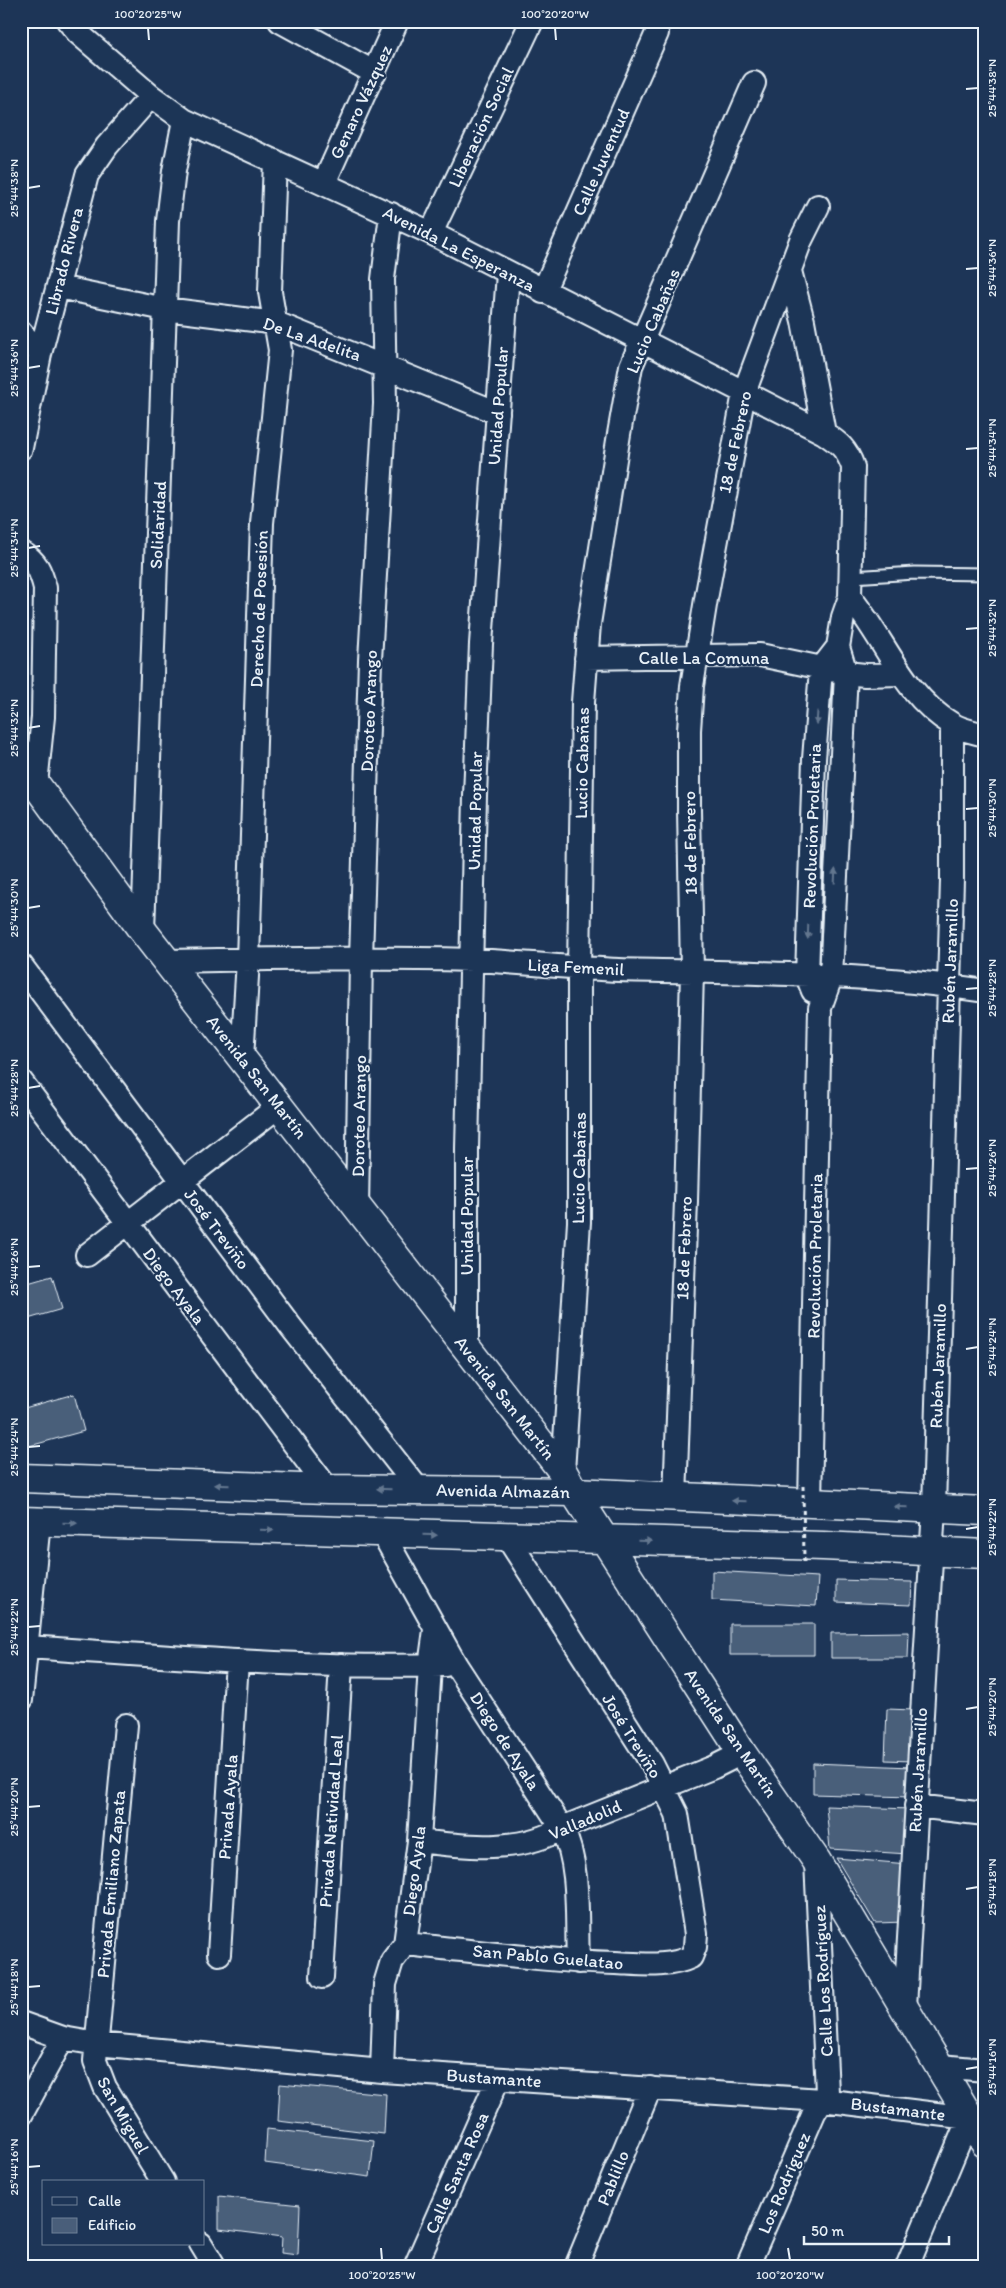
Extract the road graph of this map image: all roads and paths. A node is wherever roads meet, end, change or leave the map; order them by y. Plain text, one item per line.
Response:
1 (68, 21) edge
2 (280, 21) edge
3 (397, 21) edge
4 (532, 21) edge
5 (657, 33) dead end
6 (375, 73) junction
7 (754, 83) dead end
8 (152, 96) junction
9 (184, 120) junction
10 (276, 161) junction
11 (324, 183) junction
12 (818, 206) dead end
13 (391, 214) junction
14 (431, 233) junction
15 (790, 271) junction
16 (508, 273) junction
17 (58, 286) junction
18 (544, 292) junction
19 (165, 309) junction
20 (276, 323) junction
21 (21, 332) edge
22 (641, 340) junction
23 (40, 354) junction
24 (385, 366) junction
25 (744, 393) junction
26 (498, 413) junction
27 (824, 433) junction
28 (21, 448) edge
29 (853, 467) joint
30 (26, 555) edge
31 (985, 574) edge
32 (851, 587) junction
33 (838, 647) junction
34 (696, 656) junction
35 (586, 658) junction
36 (821, 669) junction
37 (846, 673) junction
38 (900, 674) junction
39 (952, 724) junction
40 (985, 735) edge
41 (28, 774) edge
42 (143, 931) junction
43 (361, 959) junction
44 (248, 960) junction
45 (473, 960) junction
46 (167, 962) junction
47 (21, 965) edge
48 (579, 969) junction
49 (692, 972) junction
50 (807, 976) junction
51 (831, 977) junction
52 (949, 985) junction
53 (985, 991) edge
54 (820, 1008) junction
55 (242, 1058) junction
56 (21, 1081) edge
57 (279, 1106) junction
58 (182, 1182) junction
59 (357, 1209) junction
60 (127, 1224) junction
61 (87, 1255) dead end
62 (467, 1350) junction
63 (21, 1478) edge
64 (568, 1482) junction
65 (328, 1489) junction
66 (419, 1490) junction
67 (806, 1495) junction
68 (675, 1498) junction
69 (934, 1508) junction
70 (985, 1511) edge
71 (30, 1521) edge
72 (383, 1534) junction
73 (506, 1537) junction
74 (604, 1539) junction
75 (932, 1552) junction
76 (985, 1554) edge
77 (804, 1562) dead end
78 (435, 1630) junction
79 (27, 1647) junction
80 (237, 1660) junction
81 (341, 1665) junction
82 (456, 1665) junction
83 (430, 1666) junction
84 (21, 1700) edge
85 (126, 1725) dead end
86 (742, 1753) junction
87 (663, 1787) junction
88 (916, 1806) junction
89 (985, 1814) edge
90 (562, 1828) junction
91 (419, 1841) junction
92 (816, 1860) junction
93 (405, 1944) junction
94 (219, 1954) dead end
95 (691, 1956) joint
96 (578, 1962) junction
97 (322, 1977) dead end
98 (905, 2007) junction
99 (21, 2023) edge
100 (62, 2038) junction
101 (97, 2044) junction
102 (940, 2066) junction
103 (985, 2070) edge
104 (382, 2071) junction
105 (498, 2079) junction
106 (650, 2088) junction
107 (822, 2100) junction
108 (21, 2115) edge
109 (969, 2118) junction
110 (985, 2143) edge
111 (162, 2180) edge
112 (202, 2246) edge
113 (215, 2267) edge
114 (415, 2267) edge
115 (576, 2267) edge
116 (747, 2267) edge
117 (907, 2267) edge

1 - 8 street, Avenida La Esperanza
2 - 6 street
3 - 6 street, Genaro Vázquez
4 - 14 street, Liberación Social
5 - 18 street, Calle Juventud
6 - 11 street, Genaro Vázquez
7 - 22 street, Lucio Cabañas
8 - 9 street, Avenida La Esperanza
8 - 17 street, Librado Rivera
9 - 10 street, Avenida La Esperanza
9 - 19 street, Solidaridad
10 - 11 street, Avenida La Esperanza
10 - 20 street, Derecho de Posesión
11 - 13 street, Avenida La Esperanza
12 - 15 street, 18 de Febrero
13 - 14 street, Avenida La Esperanza
13 - 24 street, Doroteo Arango
14 - 16 street, Avenida La Esperanza
15 - 25 street, 18 de Febrero
15 - 27 street
16 - 18 street, Avenida La Esperanza
16 - 26 street, Unidad Popular
17 - 19 street, De La Adelita
17 - 23 street, Librado Rivera
18 - 22 street, Avenida La Esperanza
19 - 20 street, De La Adelita
19 - 42 street, Solidaridad
20 - 24 street, De La Adelita
20 - 44 street, Derecho de Posesión
21 - 23 street
22 - 25 street, Avenida La Esperanza
22 - 35 street, Lucio Cabañas
23 - 28 street, Librado Rivera
24 - 26 street, De La Adelita
24 - 43 street, Doroteo Arango
25 - 27 street, Avenida La Esperanza
25 - 34 street, 18 de Febrero
26 - 45 street, Unidad Popular
27 - 29 street, Avenida La Esperanza
29 - 32 street, Revolución Proletaria
30 - 41 street
31 - 32 lane
32 - 33 street, Revolución Proletaria
32 - 38 street
33 - 36 street, Revolución Proletaria
33 - 37 street, Revolución Proletaria
34 - 35 street, Calle La Comuna
34 - 36 street, Calle La Comuna
34 - 49 street, 18 de Febrero
35 - 48 street, Lucio Cabañas
36 - 37 street, Calle La Comuna
36 -> 50 street, Revolución Proletaria
37 - 38 street, Calle La Comuna
51 -> 37 street, Revolución Proletaria
38 - 39 street
39 - 40 street
39 - 52 street, Rubén Jaramillo
41 - 42 main road, Avenida San Martín
42 - 46 main road, Avenida San Martín
43 - 44 street, Liga Femenil
43 - 45 street, Liga Femenil
43 - 59 street, Doroteo Arango
44 - 46 street, Liga Femenil
44 - 55 street, Derecho de Posesión
45 - 48 street, Liga Femenil
45 - 62 street, Unidad Popular
46 - 55 main road, Avenida San Martín
47 - 58 street, José Treviño
48 - 49 street, Liga Femenil
48 - 64 street, Lucio Cabañas
49 - 50 street, Liga Femenil
49 - 68 street, 18 de Febrero
50 - 51 street, Liga Femenil
50 - 54 street, Revolución Proletaria
51 - 52 street, Liga Femenil
51 - 54 street, Revolución Proletaria
52 - 53 street, Liga Femenil
52 - 69 street, Rubén Jaramillo
54 - 67 street, Revolución Proletaria
55 - 57 main road, Avenida San Martín
56 - 60 street, Diego Ayala
57 - 58 street
57 - 59 main road, Avenida San Martín
58 - 60 street
58 - 66 street, José Treviño
59 - 62 main road, Avenida San Martín
60 - 61 street
60 - 65 street, Diego Ayala
62 - 64 main road, Avenida San Martín
65 -> 63 main road, Avenida Almazán
64 - 66 main road, Avenida Almazán
64 - 68 main road, Avenida Almazán
64 - 74 main road, Avenida San Martín
66 -> 65 main road, Avenida Almazán
67 -> 68 main road, Avenida Almazán
69 -> 67 main road, Avenida Almazán
67 - 77 path, bridge
69 - 70 main road, Avenida Almazán
69 - 75 street, Rubén Jaramillo
71 -> 72 main road
71 - 79 street
72 -> 73 main road
72 - 78 street, Diego de Ayala
73 - 74 main road
73 - 87 street, José Treviño
74 -> 75 main road
74 - 86 main road, Avenida San Martín
75 - 76 main road
75 - 88 street, Rubén Jaramillo
78 - 82 street, Diego de Ayala
78 - 83 street, Diego Ayala
79 - 80 street
79 - 84 street
80 - 81 street
80 - 94 street, Privada Ayala
81 - 83 street
81 - 97 street, Privada Natividad Leal
82 - 83 street
82 - 90 street, Diego de Ayala
83 - 91 street, Diego Ayala
85 - 101 street, Privada Emiliano Zapata
86 - 87 street, Valladolid
86 - 92 main road, Avenida San Martín
87 - 90 street, Valladolid
87 - 95 street, José Treviño
88 - 89 street
88 - 98 street, Rubén Jaramillo
90 - 91 street, Valladolid
90 - 96 street, Diego de Ayala
91 - 93 street, Diego Ayala
92 - 98 main road, Avenida San Martín
92 - 107 street, Calle Los Rodríguez
93 - 96 street, San Pablo Guelatao
93 - 104 street, Diego Ayala
95 - 96 street, San Pablo Guelatao
98 - 102 main road, Avenida San Martín
99 - 100 street, Bustamante
100 - 101 street, Bustamante
100 - 108 street
101 - 104 street, Bustamante
101 - 111 street, San Miguel
102 - 103 street
102 - 109 main road, Avenida San Martín
104 - 105 street, Bustamante
105 - 106 street, Bustamante
105 - 114 street, Calle Santa Rosa
106 - 107 street, Bustamante
106 - 115 street, Pablillo
107 - 109 street, Bustamante
107 - 116 street, Los Rodríguez
109 - 110 main road, Avenida San Martín
109 - 117 street
112 - 113 street

